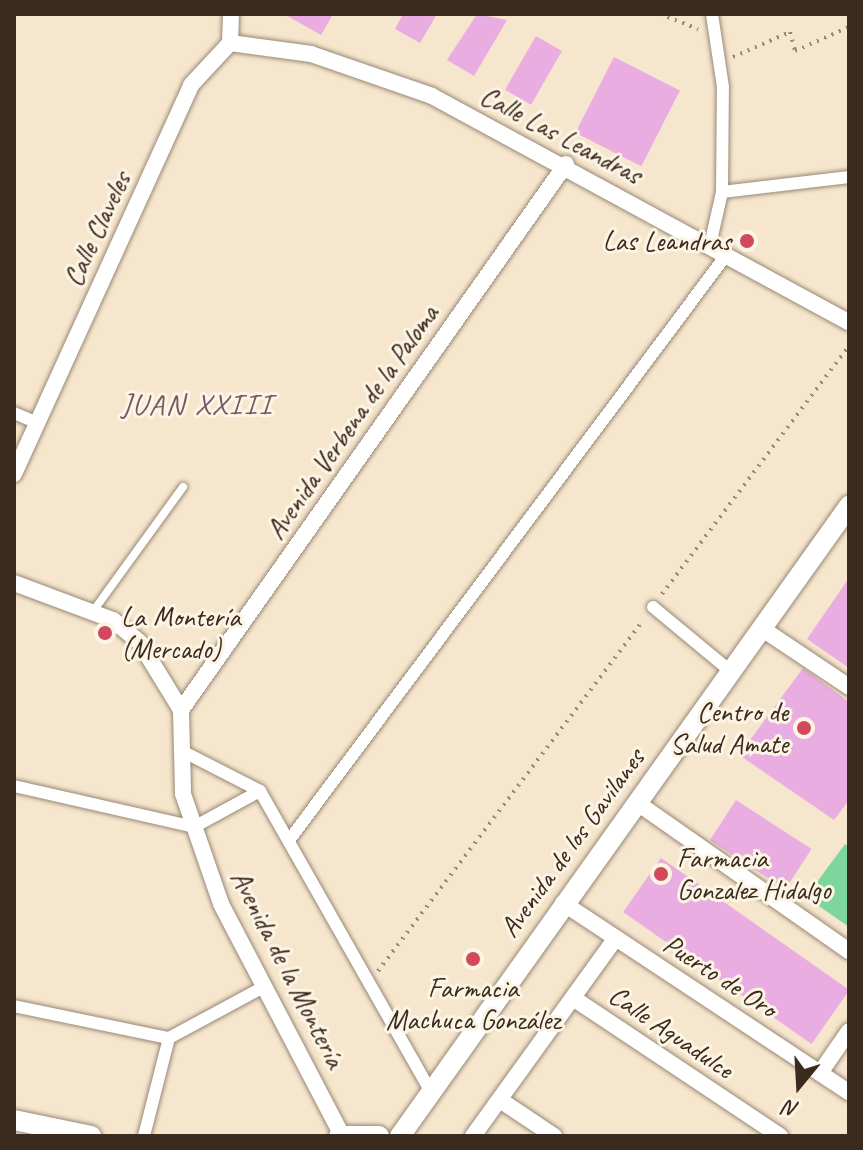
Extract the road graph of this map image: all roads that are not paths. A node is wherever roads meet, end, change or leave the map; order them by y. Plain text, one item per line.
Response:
1 (231, 14) edge
2 (712, 14) edge
3 (230, 43) junction
4 (566, 164) junction
5 (849, 177) edge
6 (722, 192) junction
7 (710, 245) junction
8 (727, 254) junction
9 (849, 322) edge
10 (14, 413) edge
11 (37, 423) junction
12 (14, 474) edge
13 (183, 487) dead end
14 (849, 506) edge
15 (14, 583) edge
16 (653, 607) road end
17 (94, 610) junction
18 (761, 628) junction
19 (729, 670) junction
20 (849, 687) edge
21 (181, 710) junction
22 (182, 751) junction
23 (14, 786) edge
24 (260, 791) junction
25 (636, 802) junction
26 (194, 827) junction
27 (290, 839) junction
28 (563, 903) junction
29 (616, 938) junction
30 (849, 951) edge
31 (265, 986) junction
32 (573, 998) junction
33 (14, 1006) edge
34 (849, 1031) edge
35 (169, 1038) junction
36 (820, 1073) junction
37 (430, 1090) junction
38 (849, 1092) edge
39 (500, 1100) junction
40 (14, 1120) edge
41 (341, 1135) edge
42 (91, 1136) edge
43 (144, 1136) edge
44 (379, 1136) edge
45 (400, 1136) edge
46 (473, 1136) edge
47 (554, 1136) edge
48 (780, 1136) edge

1 - 3 street
2 - 6 street
3 - 4 street, Calle Las Leandras
3 - 11 street, Calle Claveles
4 - 7 street, Calle Las Leandras
4 - 21 street, Avenida Verbena de la Paloma
5 - 6 street
6 - 7 street
7 - 8 street, Calle Las Leandras
8 - 9 street, Calle Las Leandras
8 - 27 street
10 - 11 street
11 - 12 street, Calle Claveles
13 - 17 lane
14 - 18 street, Avenida de los Gavilanes
15 - 17 street
16 - 19 street
17 - 21 street
18 - 19 street, Avenida de los Gavilanes
18 - 20 street
19 - 25 street, Avenida de los Gavilanes
21 - 22 street, Avenida de la Montería
22 - 24 street
22 - 26 street, Avenida de la Montería
23 - 26 street
24 - 26 street
24 - 27 street
25 - 28 street, Avenida de los Gavilanes
25 - 30 street
26 - 31 street, Avenida de la Montería
27 - 37 street
28 - 29 street, Puerto de Oro
28 - 37 street, Avenida de los Gavilanes
29 - 32 street
29 - 36 street, Puerto de Oro
31 - 35 street
31 - 41 street, Avenida de la Montería
32 - 39 street
32 - 48 street, Calle Aguadulce
33 - 35 street
34 - 36 street
35 - 43 street
36 - 38 street, Puerto de Oro
37 - 45 street, Avenida de los Gavilanes
39 - 46 street
39 - 47 street
40 - 42 street
41 - 44 street

